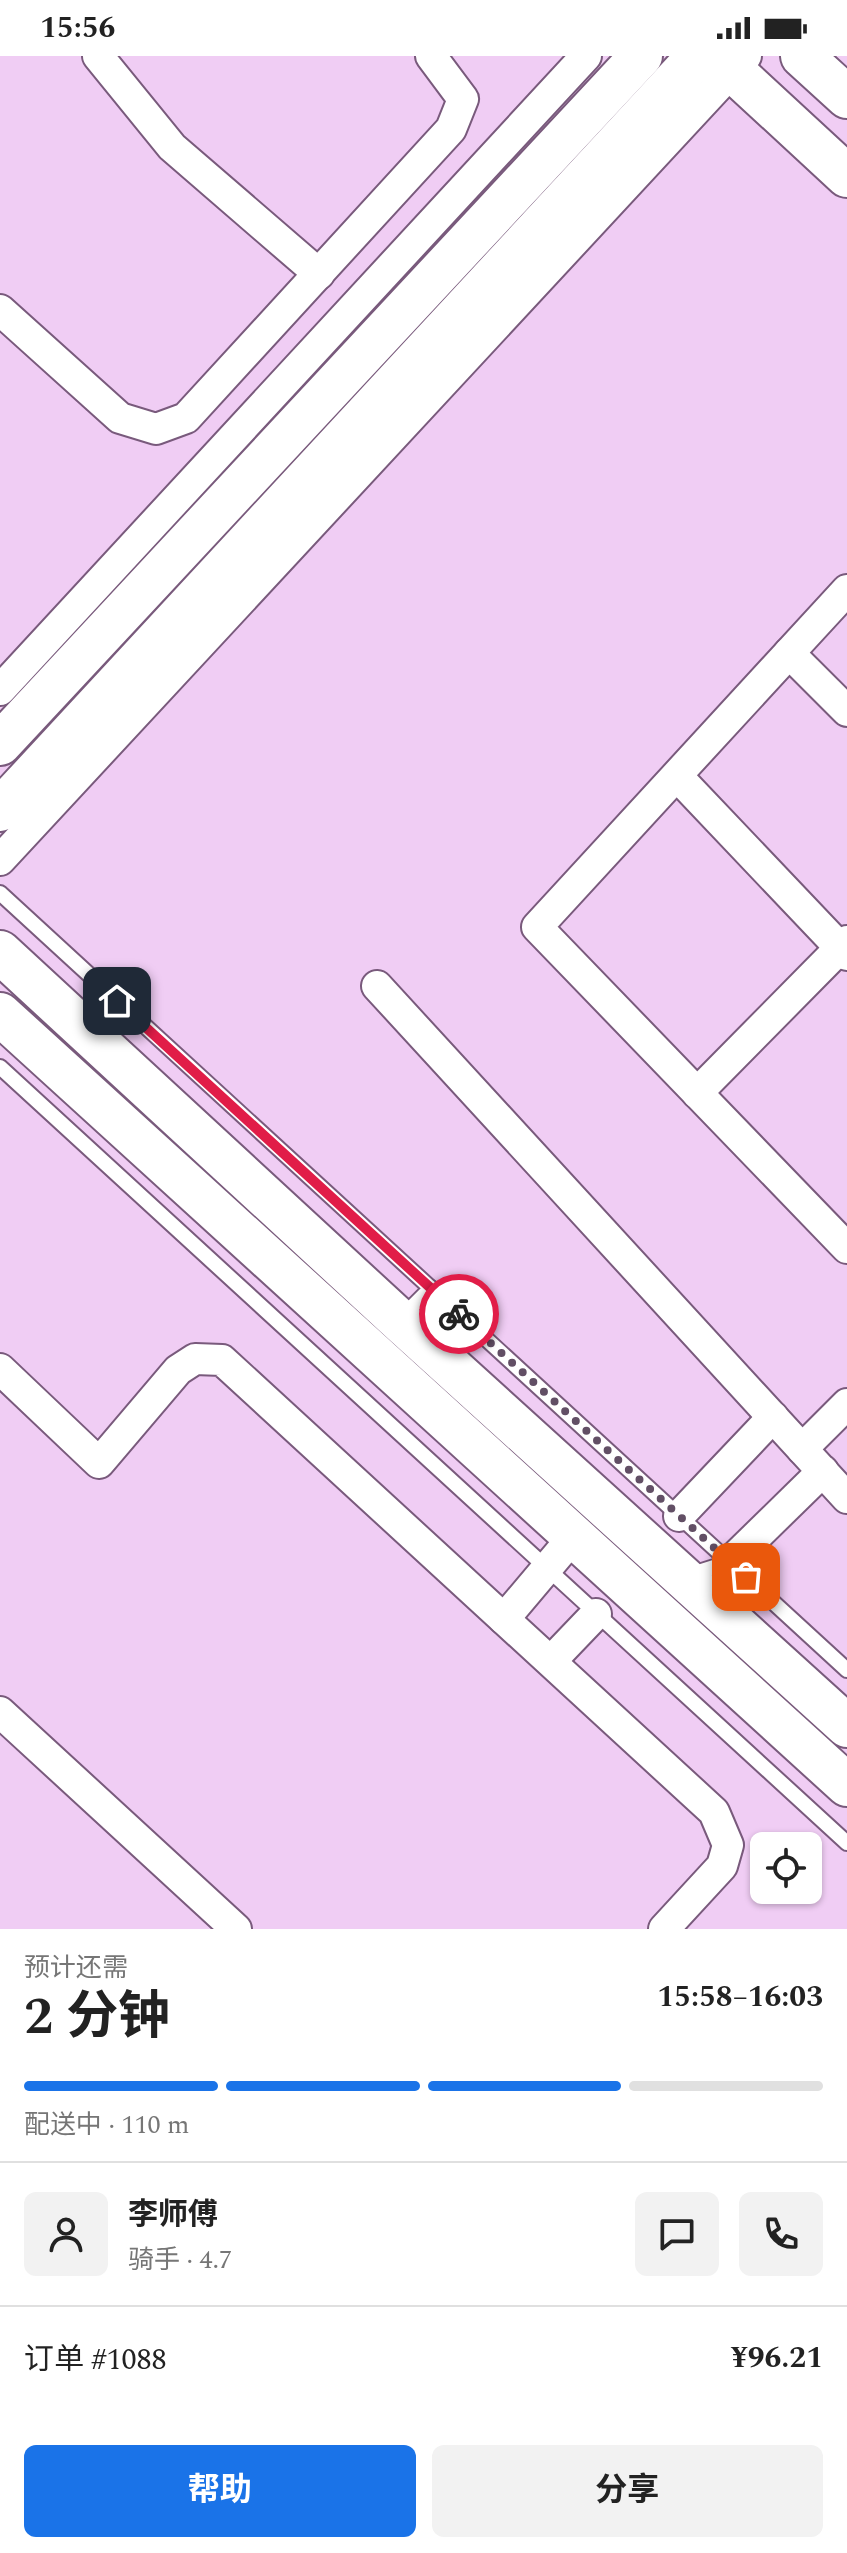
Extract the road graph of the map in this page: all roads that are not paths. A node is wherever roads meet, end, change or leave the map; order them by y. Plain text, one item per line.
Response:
1 (98, 56) edge
2 (431, 56) edge
3 (586, 56) edge
4 (641, 56) edge
5 (802, 56) edge
6 (723, 60) edge
7 (847, 97) edge
8 (847, 176) edge
9 (319, 274) junction
10 (0, 310) edge
11 (265, 334) junction
12 (316, 377) junction
13 (847, 590) edge
14 (789, 653) junction
15 (0, 690) edge
16 (847, 711) edge
17 (0, 744) edge
18 (677, 776) junction
19 (0, 810) edge
20 (0, 860) edge
21 (0, 893) edge
22 (845, 948) edge
23 (0, 952) edge
24 (377, 986) dead end
25 (0, 1014) edge
26 (0, 1067) edge
27 (697, 1093) junction
28 (847, 1248) edge
29 (431, 1288) junction
30 (399, 1320) junction
31 (355, 1364) junction
32 (0, 1369) edge
33 (847, 1404) edge
34 (773, 1417) junction
35 (802, 1449) junction
36 (823, 1471) junction
37 (847, 1498) edge
38 (679, 1516) junction
39 (574, 1536) junction
40 (730, 1562) junction
41 (548, 1570) junction
42 (640, 1595) junction
43 (504, 1619) junction
44 (551, 1661) junction
45 (847, 1670) edge
46 (0, 1712) edge
47 (847, 1726) edge
48 (847, 1785) edge
49 (847, 1843) edge
50 (236, 1929) edge
51 (664, 1929) edge

1 - 9 street
2 - 9 street
3 - 12 street
4 - 12 street
5 - 7 street
6 - 8 street
6 - 19 street
6 - 20 street
9 - 11 street
10 - 11 street
11 - 12 street
12 - 15 street
12 - 17 street
13 - 14 street
14 - 16 street
14 - 18 street
18 - 22 street
18 - 27 street
21 - 29 lane
22 - 27 street
23 - 30 street
24 - 34 street
25 - 31 street
26 - 31 lane
27 - 28 street
29 - 30 lane
29 - 38 lane
30 - 42 street
31 - 39 street
31 - 41 lane
32 - 43 street
33 - 35 street
34 - 35 street
34 - 38 street
35 - 36 street
36 - 37 street
36 - 40 street
38 - 40 lane
39 - 41 street
39 - 42 street
40 - 42 lane
40 - 45 lane
41 - 42 lane
41 - 43 street
42 - 44 street
42 - 47 street
42 - 48 street
42 - 49 lane
43 - 44 street
44 - 51 street
46 - 50 street

